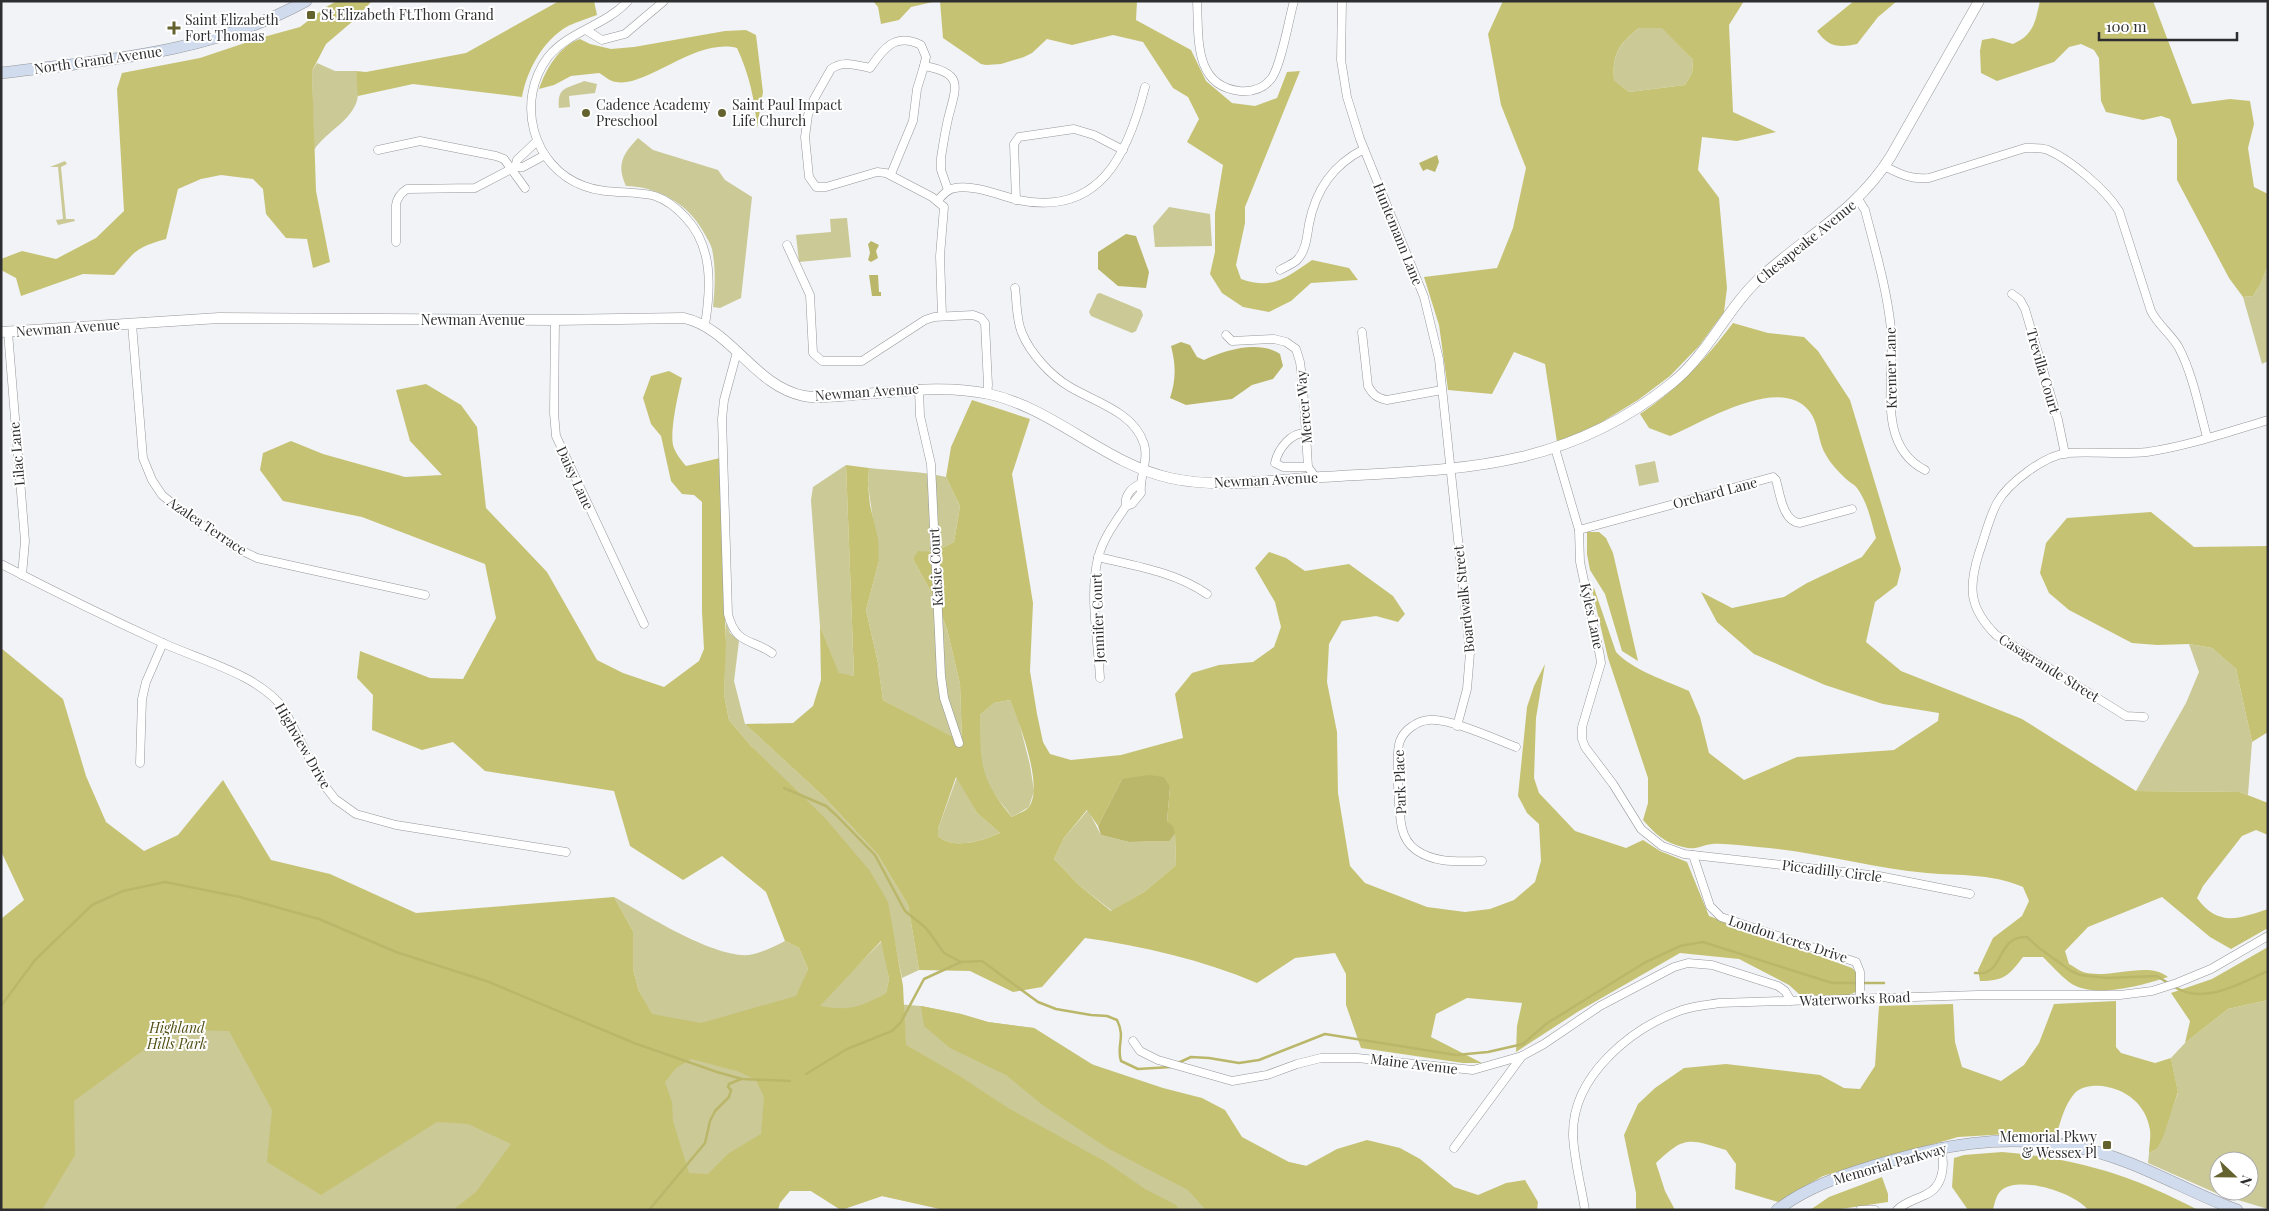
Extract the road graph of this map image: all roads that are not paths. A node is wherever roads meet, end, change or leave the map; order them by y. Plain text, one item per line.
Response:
1 (306, 1) edge
2 (628, 1) edge
3 (664, 1) edge
4 (1198, 1) edge
5 (1294, 1) edge
6 (1342, 1) edge
7 (1979, 1) edge
8 (586, 30) junction
9 (924, 66) junction
10 (1, 73) edge
11 (1145, 87) dead end
12 (537, 141) junction
13 (1364, 149) junction
14 (378, 150) dead end
15 (1123, 150) junction
16 (545, 155) junction
17 (1884, 166) junction
18 (513, 168) junction
19 (891, 174) junction
20 (525, 188) dead end
21 (948, 190) junction
22 (1858, 199) junction
23 (1016, 200) junction
24 (937, 201) junction
25 (396, 242) dead end
26 (787, 244) dead end
27 (1280, 270) dead end
28 (1015, 288) dead end
29 (2012, 294) dead end
30 (942, 316) junction
31 (555, 320) junction
32 (132, 324) junction
33 (705, 325) junction
34 (5, 332) edge
35 (1362, 332) dead end
36 (1226, 335) dead end
37 (737, 352) junction
38 (920, 389) junction
39 (1442, 390) junction
40 (986, 394) junction
41 (2268, 420) edge
42 (1306, 433) junction
43 (2207, 438) junction
44 (1555, 448) junction
45 (2065, 454) junction
46 (1308, 467) junction
47 (1450, 470) junction
48 (1925, 470) dead end
49 (1144, 471) junction
50 (1316, 478) junction
51 (1852, 509) dead end
52 (1579, 530) junction
53 (1098, 558) junction
54 (1, 564) edge
55 (22, 575) junction
56 (1207, 594) dead end
57 (425, 595) dead end
58 (644, 624) dead end
59 (163, 643) junction
60 (772, 653) dead end
61 (1100, 678) dead end
62 (2144, 717) dead end
63 (1457, 726) junction
64 (959, 743) dead end
65 (1516, 747) dead end
66 (140, 764) dead end
67 (566, 852) dead end
68 (1693, 855) junction
69 (1482, 861) dead end
70 (1970, 894) dead end
71 (2268, 936) edge
72 (1860, 999) junction
73 (1791, 1001) junction
74 (1133, 1041) dead end
75 (1522, 1056) junction
76 (1942, 1147) junction
77 (1454, 1148) dead end
78 (1585, 1210) edge
79 (1777, 1210) edge
80 (1860, 1210) edge
81 (1875, 1210) edge
82 (1897, 1210) edge
83 (2237, 1210) edge

1 - 10 main road, North Grand Avenue
2 - 8 street
3 - 8 street
4 - 5 street
6 - 13 street, Huntemann Lane
7 - 17 street, Chesapeake Avenue
8 - 12 street
9 - 19 street
9 - 19 street
9 - 21 street
11 - 15 street
12 - 16 street
12 - 18 street
13 - 27 street
13 - 39 street, Huntemann Lane
14 - 18 street
15 - 23 street
15 - 23 street
16 - 18 street
16 - 33 street
17 - 22 street, Chesapeake Avenue
17 - 43 street
18 - 20 street
18 - 25 street
19 - 24 street
21 - 23 street
21 - 24 street
22 - 44 street, Chesapeake Avenue
22 - 48 street, Kremer Lane
24 - 30 street
26 - 30 street
28 - 49 street, Jennifer Court
29 - 45 street, Trevilla Court
30 - 40 street
31 - 32 street, Newman Avenue
31 - 33 street, Newman Avenue
31 - 58 street, Daisy Lane
32 - 34 street, Newman Avenue
32 - 57 street, Azalea Terrace
33 - 37 street, Newman Avenue
34 - 55 street, Lilac Lane
35 - 39 street
36 - 42 street, Mercer Way
37 - 38 street, Newman Avenue
37 - 60 street
38 - 40 street, Newman Avenue
38 - 64 street, Katsie Court
39 - 47 street, Huntemann Lane
40 - 49 street, Newman Avenue
41 - 43 street, Casagrande Street
42 - 46 street, Mercer Way
42 - 46 street
43 - 45 street, Casagrande Street
44 - 47 street, Newman Avenue
44 - 52 street, Kyles Lane
45 - 62 street, Casagrande Street
46 - 50 street
47 - 50 street, Newman Avenue
47 - 63 street, Boardwalk Street
49 - 50 street, Newman Avenue
49 - 53 street, Jennifer Court
51 - 52 street, Orchard Lane
52 - 68 street, Kyles Lane
53 - 56 street
53 - 61 street, Jennifer Court
54 - 55 street, Highview Drive
55 - 59 street, Highview Drive
59 - 66 street
59 - 67 street, Highview Drive
63 - 65 street, Park Place
63 - 69 street, Park Place
68 - 70 street, Piccadilly Circle
68 - 72 street, London Acres Drive
71 - 72 street, Waterworks Road
72 - 73 street, Waterworks Road
73 - 75 street, Maine Avenue
73 - 78 street, Waterworks Road
74 - 75 street, Maine Avenue
75 - 77 street
76 - 79 main road, Memorial Parkway
76 - 82 street
76 - 83 main road, Memorial Parkway
80 - 81 street

